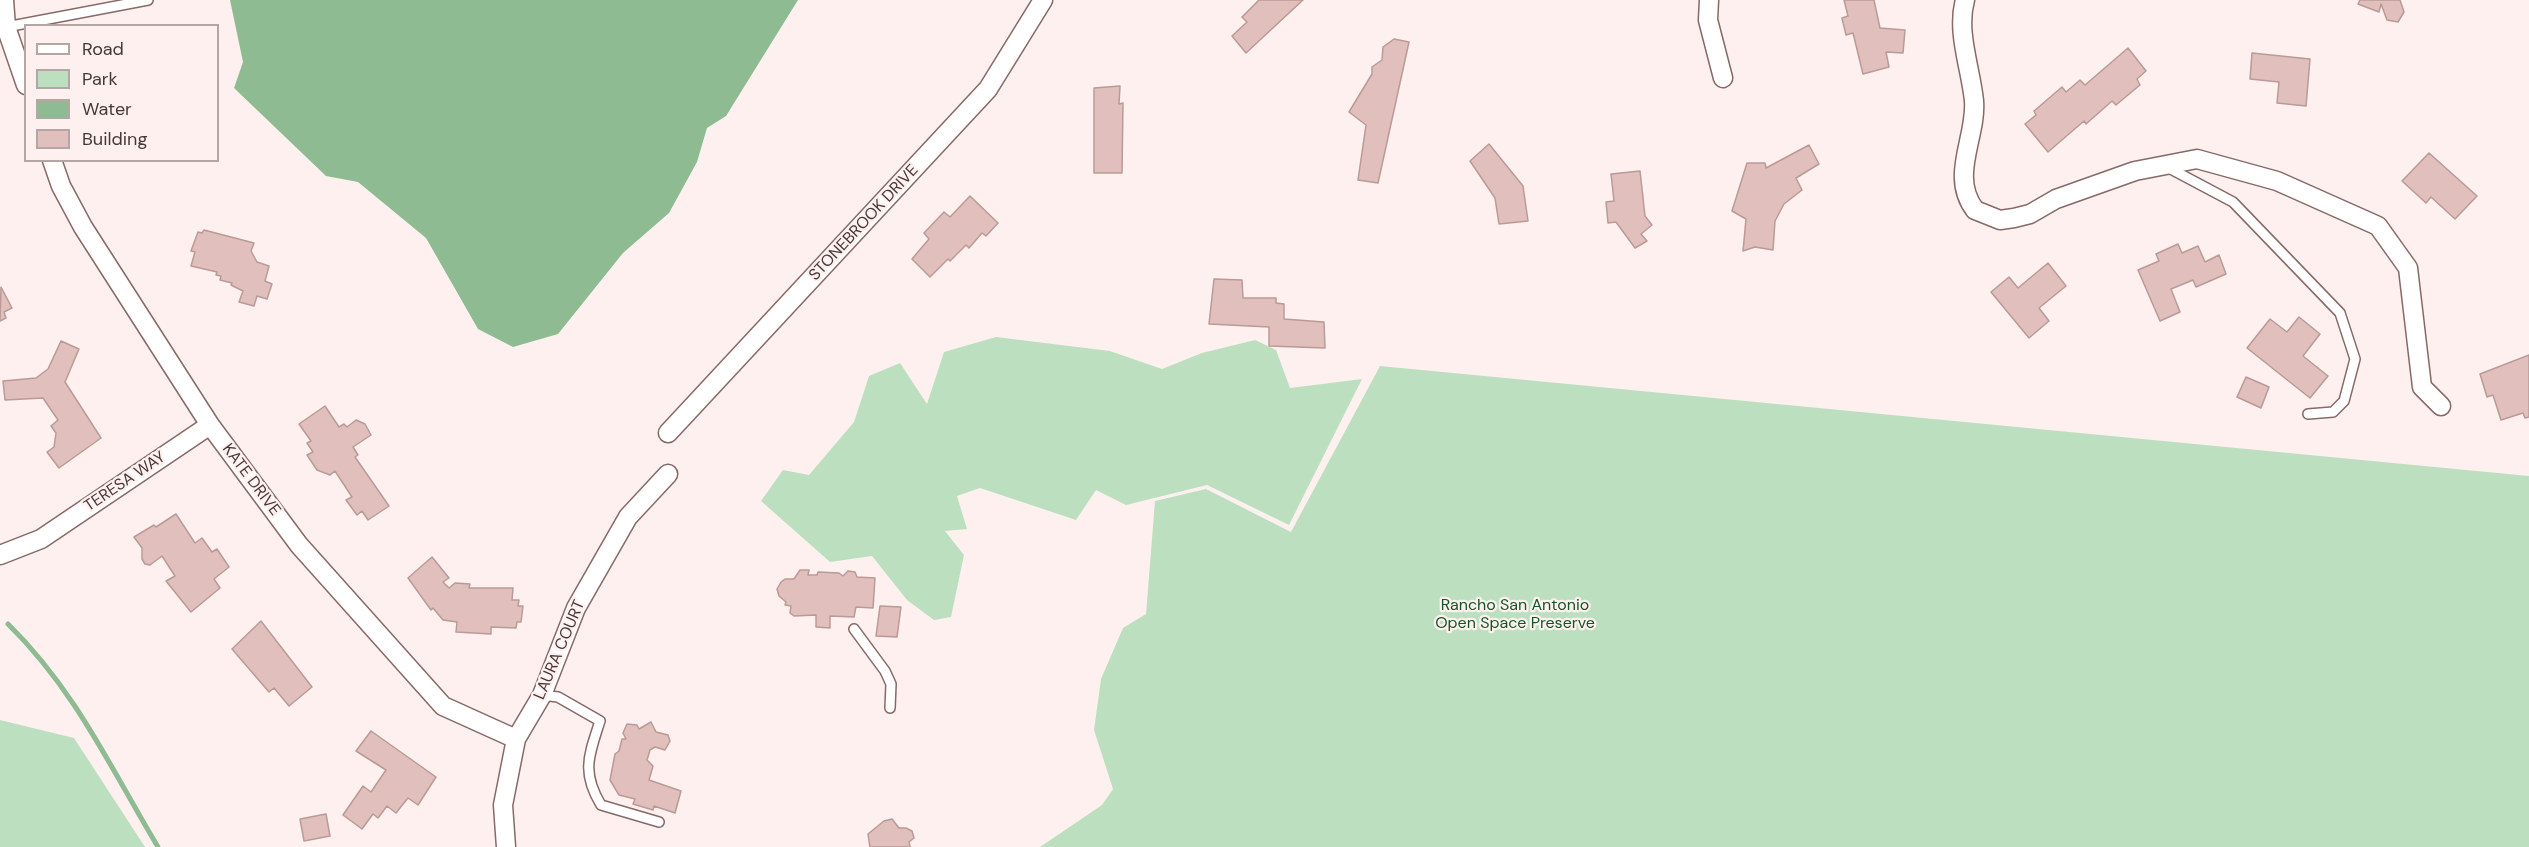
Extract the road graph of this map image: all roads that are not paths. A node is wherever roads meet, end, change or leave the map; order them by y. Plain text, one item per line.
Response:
1 (4, 0) edge
2 (148, 0) edge
3 (1042, 0) edge
4 (1709, 0) edge
5 (1965, 0) edge
6 (6, 27) junction
7 (1723, 78) dead end
8 (24, 80) edge
9 (53, 162) edge
10 (2164, 165) junction
11 (2441, 406) dead end
12 (2308, 414) dead end
13 (210, 425) junction
14 (668, 433) dead end
15 (668, 474) dead end
16 (0, 555) edge
17 (854, 629) dead end
18 (542, 695) junction
19 (890, 708) dead end
20 (516, 739) junction
21 (659, 822) dead end
22 (506, 847) edge

1 - 6 street
2 - 6 lane
3 - 14 street, STONEBROOK DRIVE
4 - 7 street
5 - 10 street
6 - 8 street
9 - 13 street, KATE DRIVE
10 - 11 street
10 - 12 lane
13 - 16 street, TERESA WAY
13 - 20 street, KATE DRIVE
15 - 18 street, LAURA COURT
17 - 19 lane
18 - 20 street, LAURA COURT
18 - 21 lane
20 - 22 street, LAURA COURT

